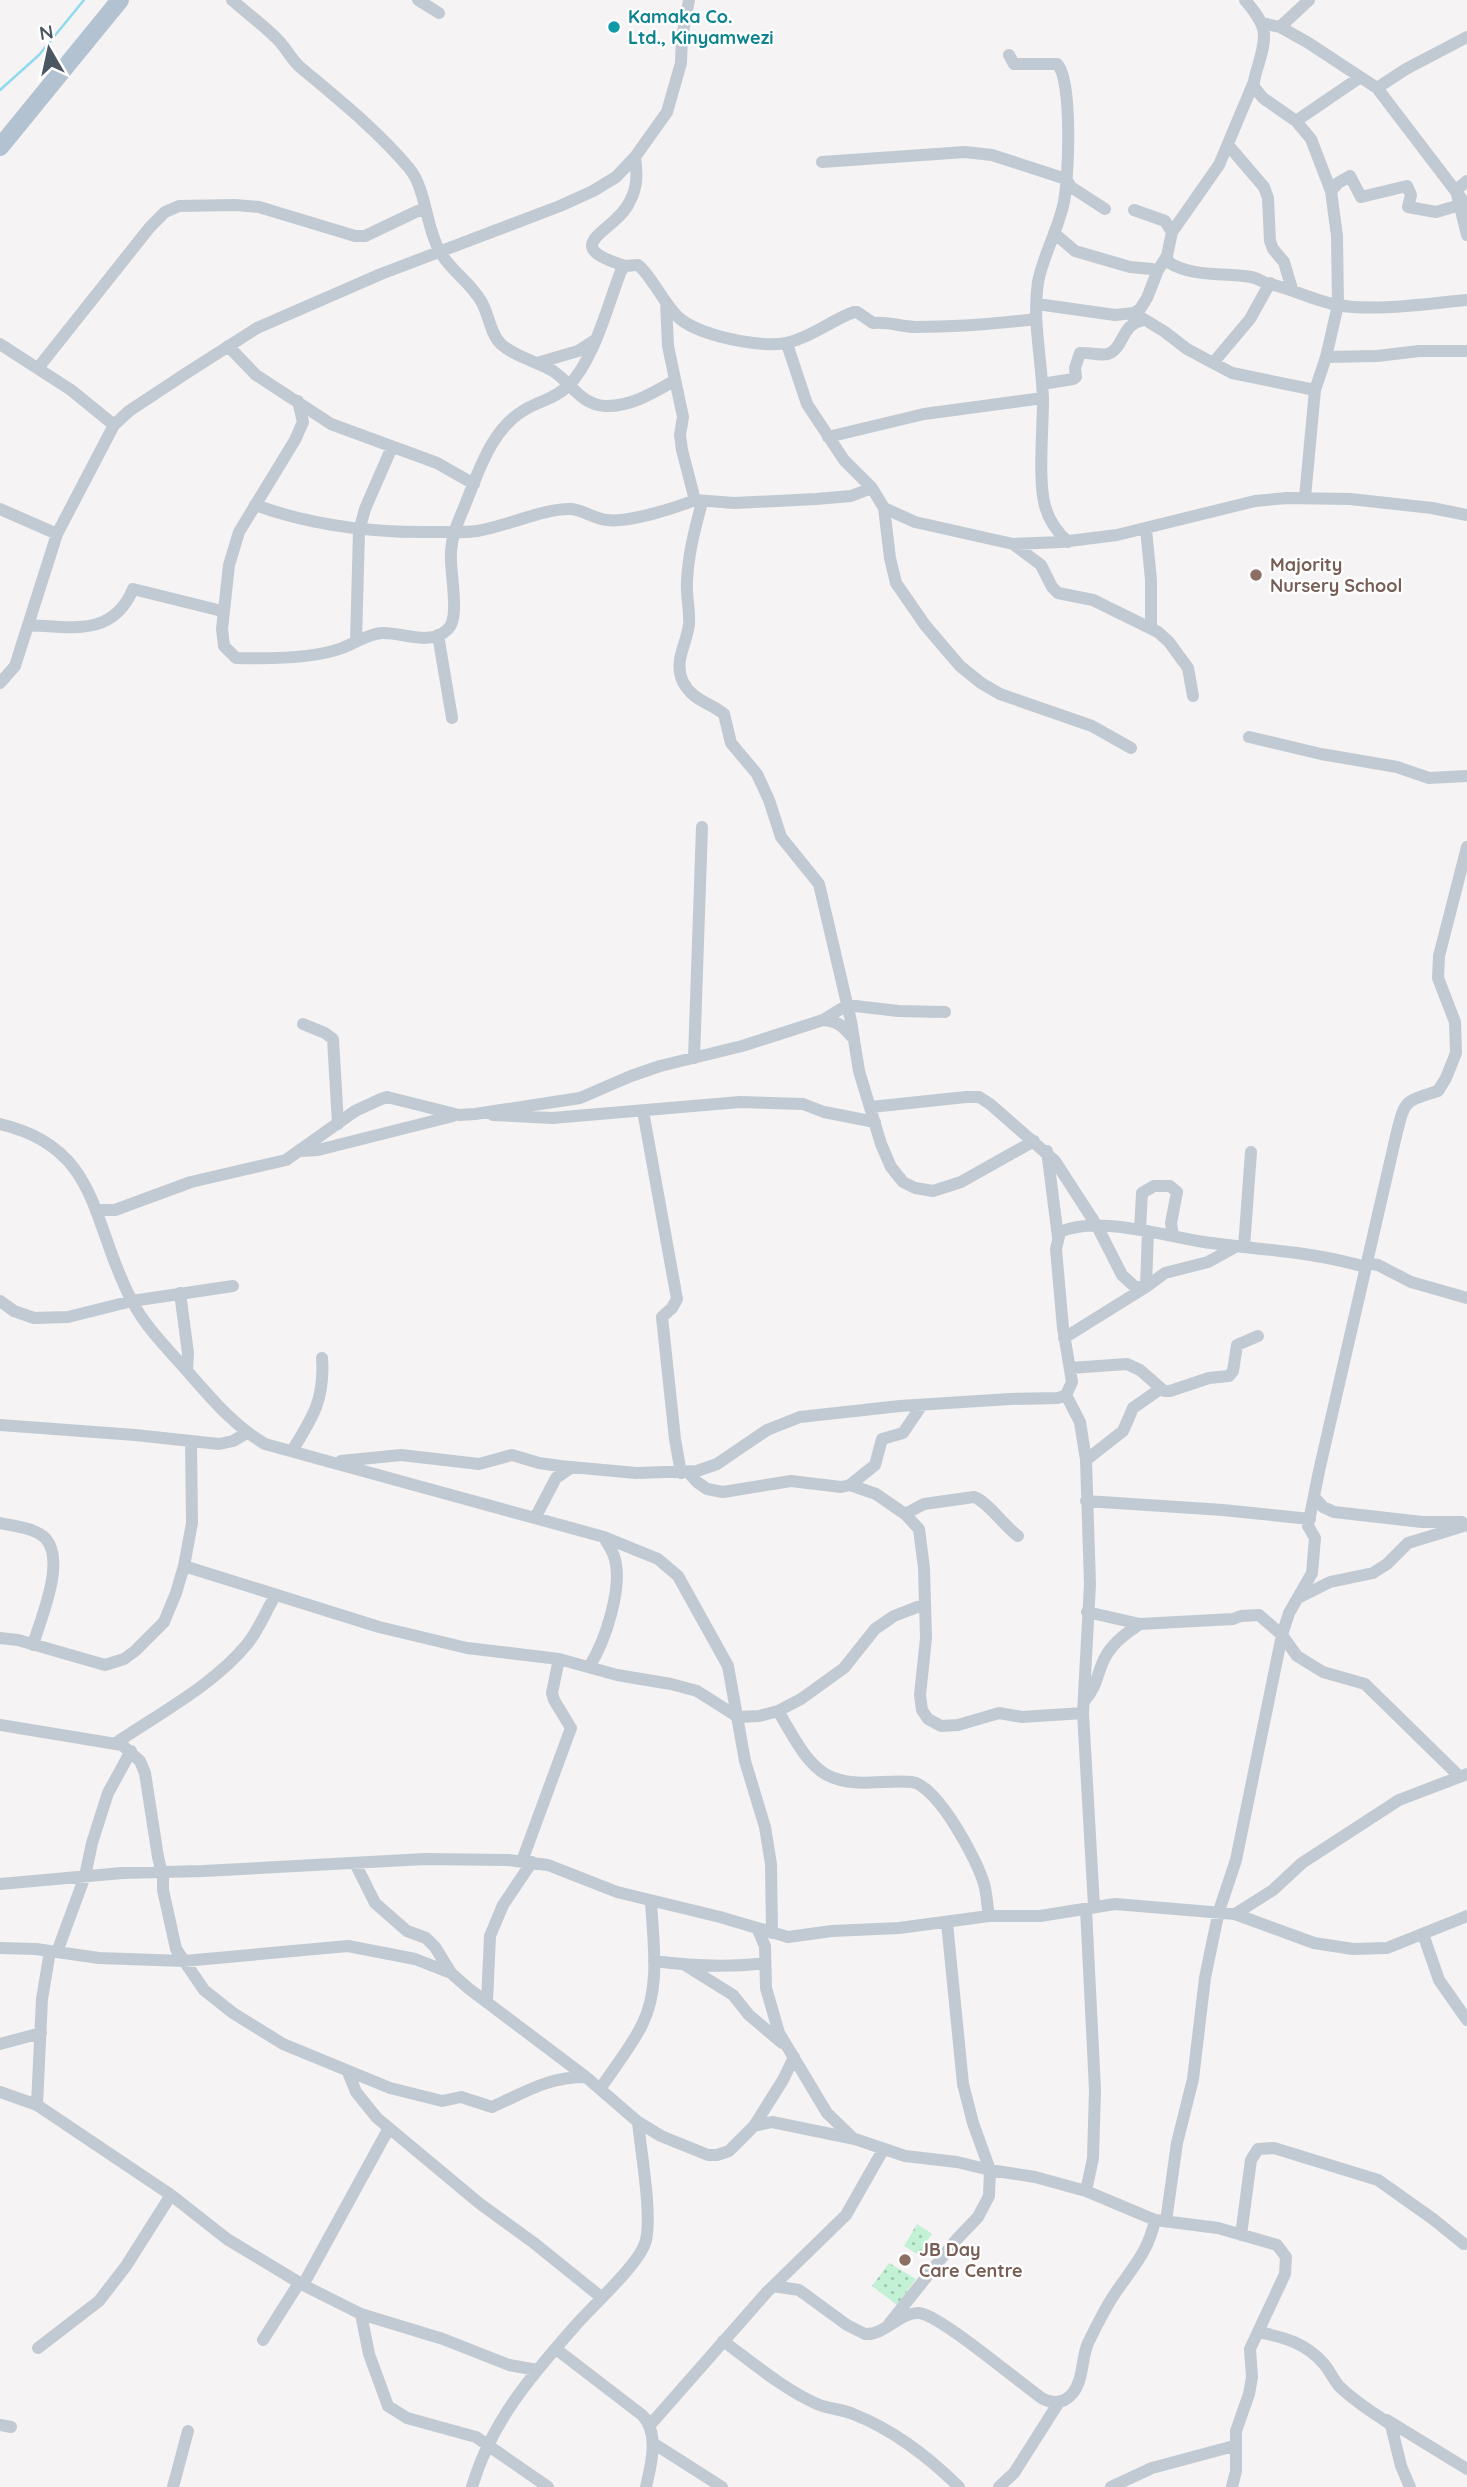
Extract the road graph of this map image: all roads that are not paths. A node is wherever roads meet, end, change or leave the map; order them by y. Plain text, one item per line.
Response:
1 (120, 0) edge
2 (232, 0) edge
3 (418, 0) edge
4 (689, 0) edge
5 (1245, 0) edge
6 (1309, 0) edge
7 (439, 13) dead end
8 (1262, 23) junction
9 (1280, 27) junction
10 (1467, 37) edge
11 (1009, 55) dead end
12 (1359, 78) junction
13 (1253, 84) junction
14 (1377, 88) junction
15 (1296, 121) junction
16 (1228, 145) junction
17 (0, 147) edge
18 (635, 157) junction
19 (822, 162) dead end
20 (1066, 179) junction
21 (1467, 181) edge
22 (1455, 190) junction
23 (1331, 191) junction
24 (1464, 206) edge
25 (424, 208) junction
26 (1105, 209) dead end
27 (1134, 210) dead end
28 (1172, 232) junction
29 (1054, 233) junction
30 (1467, 236) edge
31 (440, 251) junction
32 (1167, 256) junction
33 (625, 266) junction
34 (1157, 272) junction
35 (1270, 283) junction
36 (1292, 289) junction
37 (1467, 300) edge
38 (666, 302) junction
39 (1037, 304) junction
40 (1338, 305) junction
41 (1139, 317) junction
42 (1036, 319) junction
43 (595, 340) junction
44 (0, 344) edge
45 (787, 344) junction
46 (228, 346) junction
47 (1467, 351) edge
48 (1326, 357) junction
49 (537, 363) junction
50 (1213, 363) junction
51 (38, 368) junction
52 (674, 381) junction
53 (1042, 384) junction
54 (568, 386) junction
55 (1315, 390) junction
56 (1043, 398) junction
57 (298, 401) junction
58 (114, 425) junction
59 (828, 437) junction
60 (392, 447) junction
61 (474, 484) junction
62 (872, 488) junction
63 (1305, 497) junction
64 (698, 501) junction
65 (255, 505) junction
66 (884, 508) junction
67 (0, 509) edge
68 (1467, 515) edge
69 (1146, 529) junction
70 (359, 531) junction
71 (453, 532) junction
72 (57, 534) junction
73 (1068, 542) junction
74 (1013, 544) junction
75 (222, 611) junction
76 (29, 625) junction
77 (1151, 627) junction
78 (438, 635) junction
79 (356, 642) junction
80 (0, 683) edge
81 (1193, 696) dead end
82 (452, 718) dead end
83 (1249, 737) dead end
84 (1131, 748) dead end
85 (1467, 776) edge
86 (702, 827) dead end
87 (1467, 847) edge
88 (847, 1005) junction
89 (945, 1012) dead end
90 (823, 1020) junction
91 (303, 1024) dead end
92 (852, 1037) junction
93 (694, 1058) junction
94 (871, 1107) junction
95 (643, 1111) junction
96 (475, 1114) junction
97 (459, 1115) junction
98 (876, 1122) junction
99 (0, 1124) edge
100 (338, 1124) junction
101 (1034, 1141) junction
102 (300, 1151) junction
103 (1047, 1151) junction
104 (1251, 1152) dead end
105 (1054, 1209) junction
106 (99, 1216) junction
107 (1097, 1226) junction
108 (1077, 1228) junction
109 (1144, 1231) junction
110 (1173, 1236) junction
111 (1058, 1237) junction
112 (1240, 1247) junction
113 (1365, 1265) junction
114 (233, 1286) dead end
115 (1146, 1287) junction
116 (180, 1293) junction
117 (1467, 1298) edge
118 (0, 1301) edge
119 (132, 1301) junction
120 (1258, 1336) dead end
121 (1064, 1338) junction
122 (322, 1358) dead end
123 (1070, 1368) junction
124 (187, 1371) junction
125 (1160, 1389) junction
126 (1066, 1395) junction
127 (922, 1405) junction
128 (0, 1425) edge
129 (247, 1433) junction
130 (191, 1441) junction
131 (292, 1451) junction
132 (1086, 1460) junction
133 (334, 1462) junction
134 (572, 1467) junction
135 (685, 1472) junction
136 (850, 1485) junction
137 (1315, 1498) junction
138 (1086, 1501) junction
139 (905, 1514) junction
140 (535, 1518) junction
141 (1310, 1519) junction
142 (0, 1523) edge
143 (1467, 1524) edge
144 (1018, 1536) dead end
145 (604, 1537) junction
146 (184, 1566) junction
147 (275, 1596) junction
148 (1300, 1597) junction
149 (925, 1604) junction
150 (1087, 1612) junction
151 (1140, 1624) junction
152 (1282, 1635) junction
153 (0, 1638) edge
154 (33, 1645) junction
155 (559, 1658) junction
156 (589, 1667) junction
157 (1084, 1707) junction
158 (778, 1711) junction
159 (738, 1717) junction
160 (0, 1725) edge
161 (116, 1744) junction
162 (131, 1751) junction
163 (1463, 1775) edge
164 (527, 1861) junction
165 (355, 1863) junction
166 (163, 1872) junction
167 (85, 1876) junction
168 (0, 1884) edge
169 (651, 1901) junction
170 (1090, 1908) junction
171 (1219, 1911) junction
172 (1235, 1914) junction
173 (989, 1916) junction
174 (1467, 1916) edge
175 (947, 1923) junction
176 (757, 1927) junction
177 (772, 1933) junction
178 (1423, 1934) junction
179 (0, 1948) edge
180 (54, 1952) junction
181 (184, 1961) junction
182 (654, 1961) junction
183 (765, 1963) junction
184 (685, 1965) junction
185 (451, 1973) junction
186 (487, 2002) junction
187 (1467, 2020) edge
188 (41, 2033) junction
189 (0, 2044) edge
190 (791, 2053) junction
191 (348, 2072) junction
192 (586, 2077) junction
193 (600, 2089) junction
194 (0, 2092) edge
195 (37, 2105) junction
196 (638, 2122) junction
197 (754, 2126) junction
198 (389, 2128) junction
199 (855, 2139) junction
200 (883, 2150) junction
201 (990, 2170) junction
202 (1086, 2191) junction
203 (171, 2195) junction
204 (1160, 2220) junction
205 (1241, 2235) junction
206 (1463, 2244) edge
207 (795, 2264) junction
208 (301, 2284) junction
209 (774, 2286) junction
210 (799, 2290) junction
211 (601, 2297) junction
212 (361, 2314) junction
213 (884, 2331) junction
214 (1258, 2332) junction
215 (262, 2340) dead end
216 (723, 2341) junction
217 (38, 2347) dead end
218 (556, 2349) junction
219 (537, 2370) junction
220 (1059, 2402) junction
221 (1377, 2416) junction
222 (650, 2425) junction
223 (188, 2431) dead end
224 (488, 2443) junction
225 (653, 2443) junction
226 (1234, 2446) junction
227 (1467, 2469) edge
228 (173, 2487) edge
229 (472, 2487) edge
230 (548, 2487) edge
231 (646, 2487) edge
232 (722, 2487) edge
233 (959, 2487) edge
234 (999, 2487) edge
235 (1111, 2487) edge
236 (1232, 2487) edge
237 (1410, 2487) edge

1 - 17 main road
2 - 25 street
3 - 7 street
4 - 18 street
5 - 8 street
6 - 9 street
8 - 9 street
8 - 13 street
9 - 12 street
10 - 14 street
11 - 20 street
12 - 14 street
12 - 15 street
13 - 15 street
13 - 16 street
14 - 22 street
15 - 23 street
16 - 28 street
16 - 36 street
18 - 31 street
18 - 33 street
19 - 20 street
20 - 26 street
20 - 29 street
21 - 22 street
22 - 24 street
23 - 24 street
23 - 40 street
24 - 30 street
25 - 31 street
25 - 51 street
27 - 28 street
28 - 32 street
29 - 34 street
29 - 39 street
31 - 46 street
31 - 49 street
32 - 34 street
32 - 35 street
33 - 38 street
33 - 43 street
34 - 41 street
35 - 36 street
35 - 50 street
36 - 40 street
37 - 40 street
38 - 45 street
38 - 52 street
39 - 41 street
39 - 42 street
40 - 48 street
41 - 50 street
41 - 53 street
42 - 45 street
42 - 53 street
43 - 49 street
43 - 54 street
44 - 51 street
45 - 59 street
46 - 57 street
46 - 58 street
47 - 48 street
48 - 55 street
49 - 54 street
50 - 55 street
51 - 58 street
52 - 54 street
52 - 64 street
53 - 56 street
54 - 61 street
55 - 63 street
56 - 59 street
56 - 73 street
57 - 60 street
57 - 65 street
58 - 72 street
59 - 62 street
60 - 61 street
60 - 70 street
61 - 71 street
62 - 64 street
62 - 66 street
63 - 68 street
63 - 69 street
64 - 71 street
64 - 88 street
65 - 70 street
65 - 75 street
66 - 74 street
66 - 84 street
67 - 72 street
69 - 73 street
69 - 77 street
70 - 71 street
70 - 79 street
71 - 78 street
72 - 76 street
73 - 74 street
74 - 77 street
75 - 76 street
75 - 79 street
76 - 80 street
77 - 81 street
78 - 79 street
78 - 82 street
83 - 85 street
86 - 93 street
87 - 113 street
88 - 89 street
88 - 90 street
88 - 92 street
90 - 92 street
90 - 93 street
91 - 100 street
92 - 94 street
93 - 96 street
94 - 98 street
94 - 101 street
95 - 96 street
95 - 98 street
95 - 135 street
96 - 97 street
97 - 100 street
97 - 102 street
98 - 101 street
99 - 106 street
100 - 102 street
101 - 103 street
102 - 106 street
103 - 105 street
103 - 107 street
104 - 112 street
105 - 108 street
105 - 111 street
106 - 119 street
107 - 108 street
107 - 109 street
107 - 115 street
108 - 111 street
109 - 110 street
109 - 110 street
109 - 115 street
110 - 112 street
111 - 121 street
112 - 113 street
112 - 115 street
113 - 117 street
113 - 137 street
114 - 116 street
115 - 121 street
116 - 119 street
116 - 124 street
118 - 119 street
119 - 124 street
120 - 125 street
121 - 123 street
122 - 131 street
123 - 125 street
123 - 126 street
124 - 129 street
125 - 132 street
126 - 127 street
126 - 132 street
127 - 135 street
127 - 136 street
128 - 130 street
129 - 130 street
129 - 131 street
130 - 146 street
131 - 133 street
132 - 138 street
133 - 134 street
133 - 140 street
134 - 135 street
134 - 140 street
135 - 136 street
136 - 139 street
137 - 141 street
137 - 143 street
138 - 141 street
138 - 150 street
139 - 144 street
139 - 149 street
140 - 145 street
141 - 148 street
142 - 154 street
143 - 148 street
145 - 156 street
145 - 159 street
146 - 147 street
146 - 154 street
147 - 155 street
147 - 161 street
148 - 152 street
149 - 157 street
149 - 158 street
150 - 151 street
150 - 157 street
151 - 152 street
151 - 157 street
152 - 163 street
152 - 171 street
153 - 154 street
155 - 156 street
155 - 164 street
156 - 159 street
157 - 170 street
158 - 159 street
158 - 173 street
159 - 177 street
160 - 161 street
161 - 162 street
162 - 166 street
162 - 167 street
163 - 172 street
164 - 165 street
164 - 169 street
164 - 186 street
165 - 166 street
165 - 185 street
166 - 167 street
166 - 181 street
167 - 168 street
167 - 180 street
169 - 176 street
169 - 182 street
170 - 171 street
170 - 173 street
170 - 202 street
171 - 172 street
171 - 204 street
172 - 178 street
173 - 175 street
174 - 178 street
175 - 177 street
175 - 201 street
176 - 177 street
176 - 183 street
178 - 187 street
179 - 180 street
180 - 181 street
180 - 188 street
181 - 185 street
181 - 191 street
182 - 184 street
182 - 193 street
183 - 184 street
183 - 190 street
184 - 190 street
185 - 186 street
186 - 192 street
188 - 189 street
188 - 195 street
190 - 197 street
190 - 199 street
191 - 192 street
191 - 198 street
192 - 193 street
193 - 196 street
194 - 195 street
195 - 203 street
196 - 197 street
196 - 211 street
197 - 199 street
198 - 208 street
198 - 211 street
199 - 200 street
200 - 201 street
200 - 207 street
201 - 202 street
201 - 213 street
202 - 204 street
203 - 208 street
203 - 217 street
204 - 205 street
204 - 220 street
205 - 206 street
205 - 214 street
207 - 209 street
207 - 210 street
208 - 212 street
208 - 215 street
209 - 210 street
209 - 216 street
210 - 213 street
211 - 218 street
212 - 219 street
212 - 224 street
213 - 220 street
214 - 221 street
214 - 226 street
216 - 222 street
216 - 233 street
218 - 219 street
218 - 222 street
219 - 224 street
220 - 234 street
221 - 227 street
221 - 237 street
222 - 225 street
223 - 228 street
224 - 229 street
224 - 230 street
225 - 231 street
225 - 232 street
226 - 235 street
226 - 236 street

